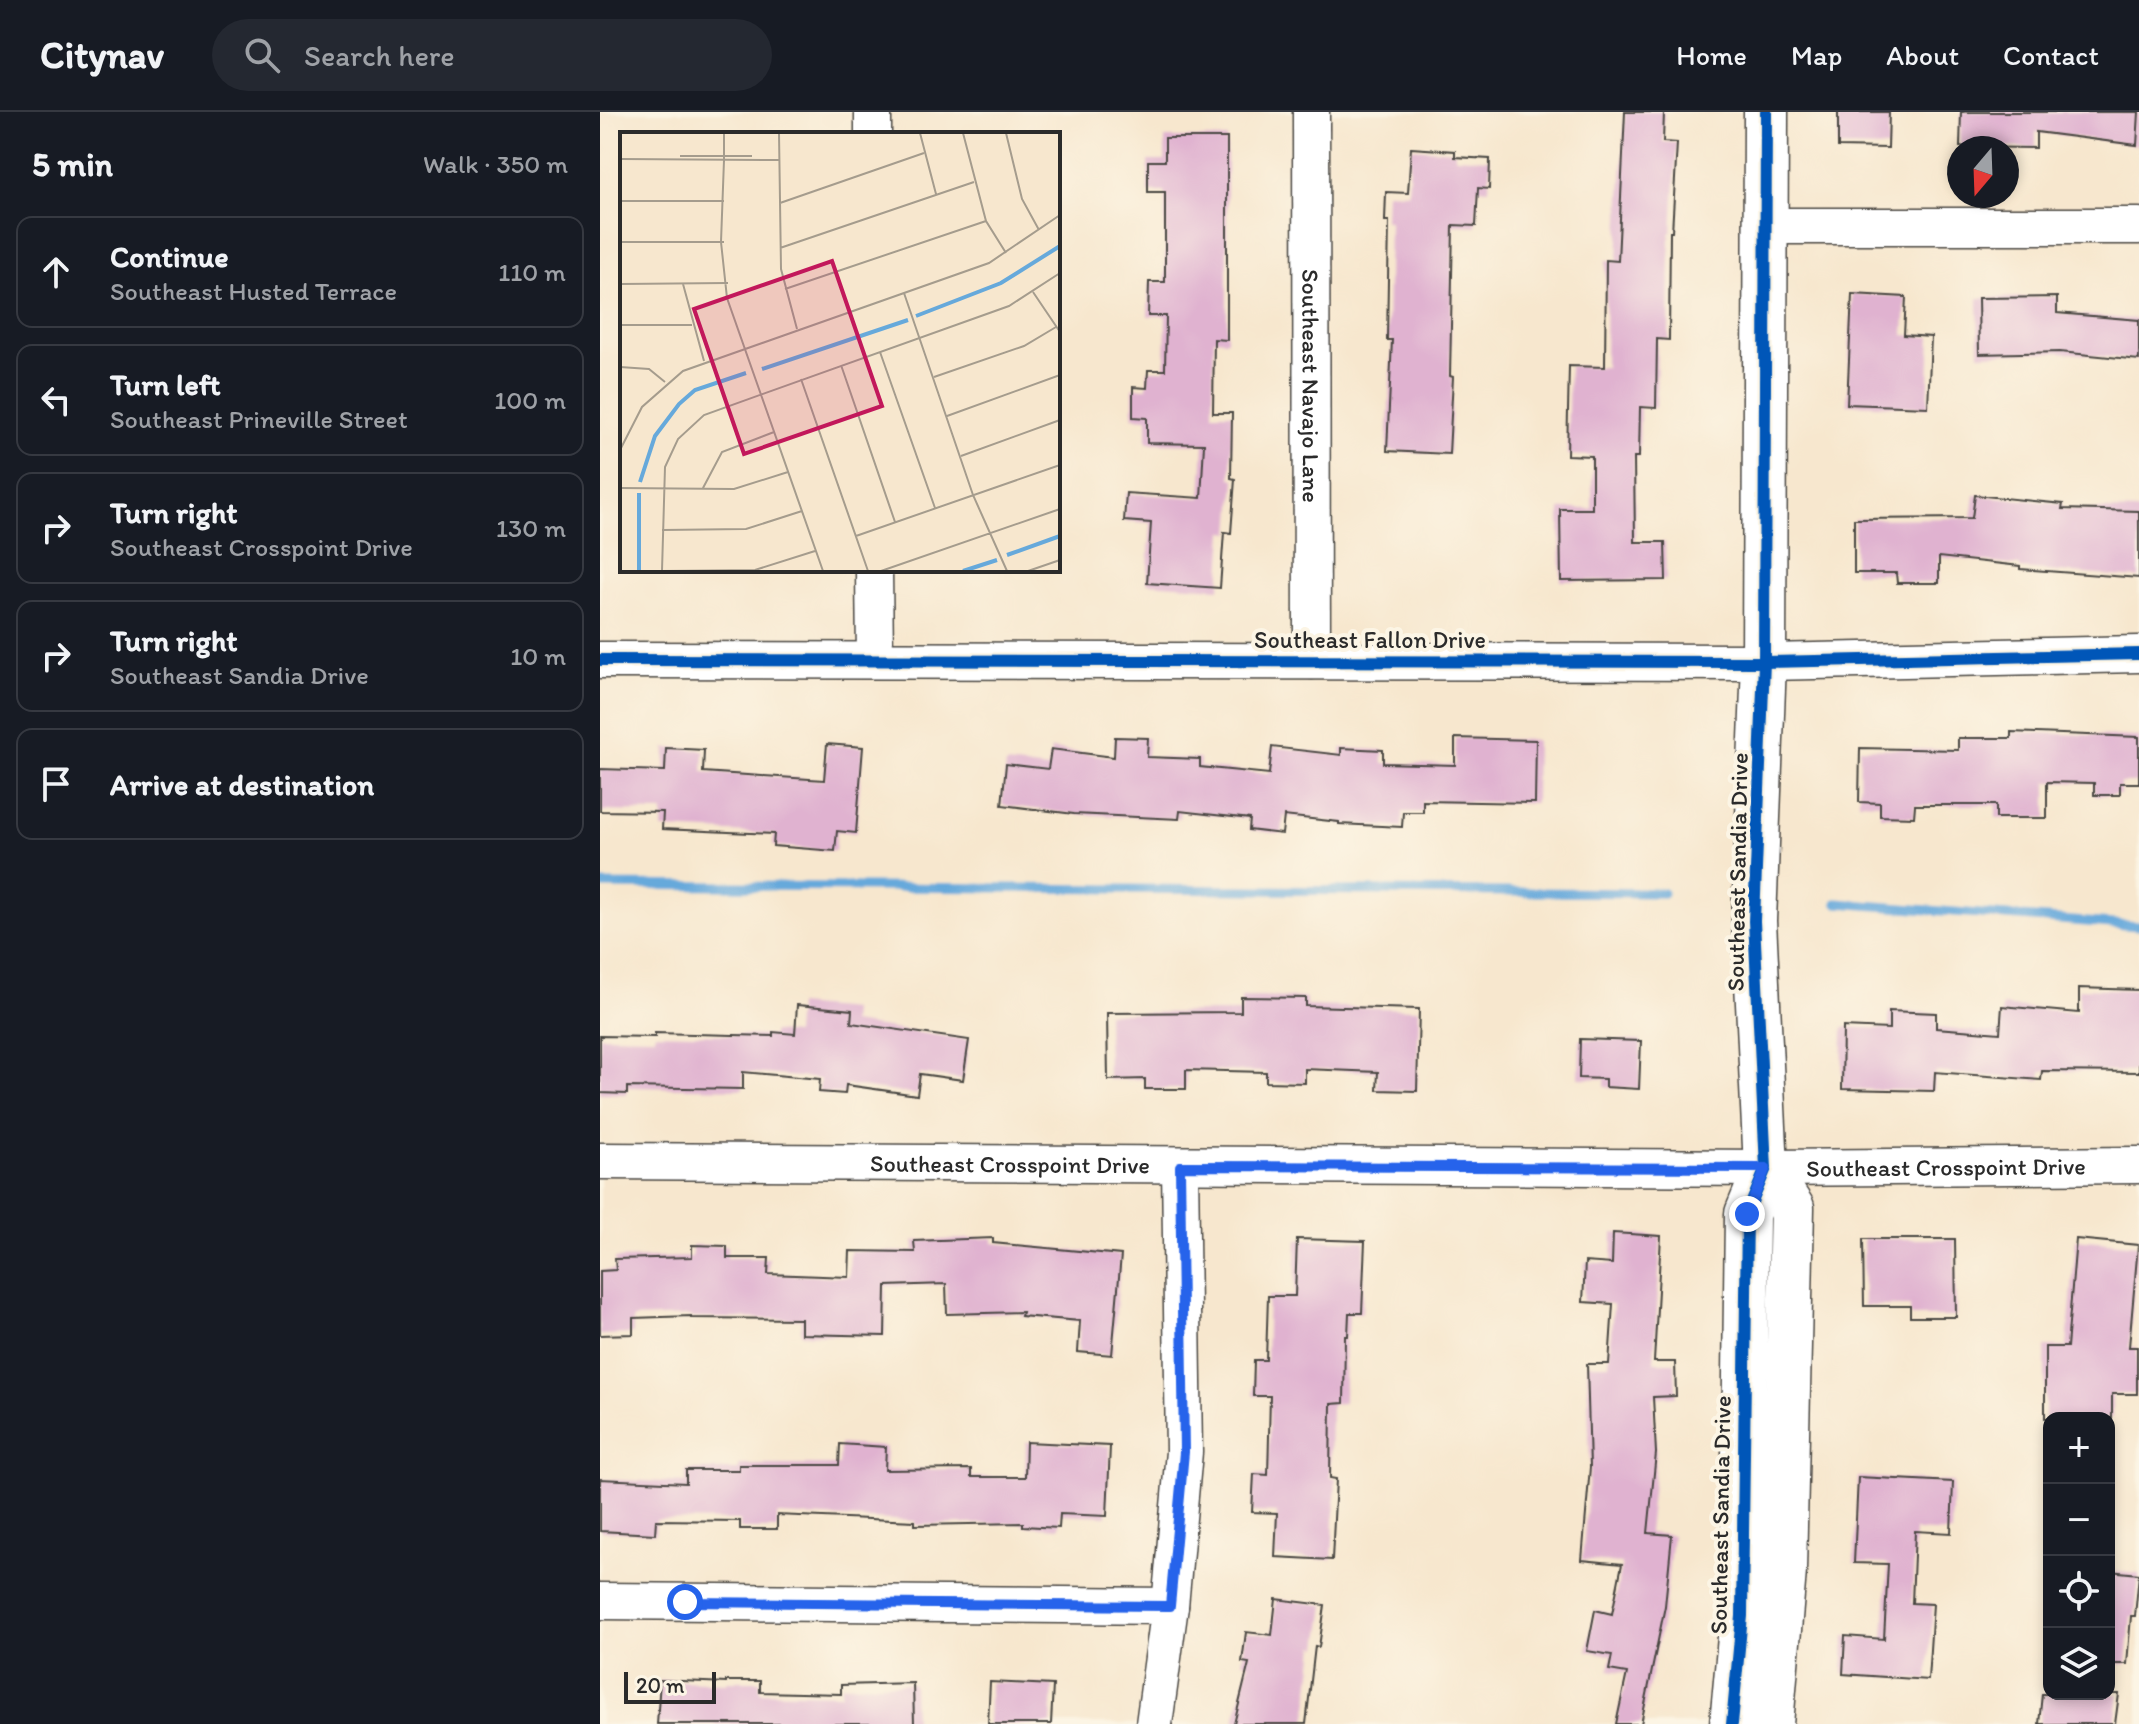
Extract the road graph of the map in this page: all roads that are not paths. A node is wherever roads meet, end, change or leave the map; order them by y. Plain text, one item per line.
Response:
1 (1311, 112) edge
2 (1766, 112) edge
3 (1765, 226) junction
4 (2139, 226) edge
5 (874, 572) edge
6 (2139, 654) edge
7 (875, 659) junction
8 (600, 660) edge
9 (1312, 661) junction
10 (1764, 662) junction
11 (600, 1161) edge
12 (2139, 1165) edge
13 (1180, 1166) junction
14 (1766, 1168) junction
15 (600, 1601) edge
16 (1170, 1606) junction
17 (1154, 1724) edge
18 (1732, 1724) edge
19 (1771, 1724) edge

1 - 9 street, Southeast Navajo Lane
2 - 3 street, Southeast Sandia Drive
3 - 4 street
3 - 10 street, Southeast Sandia Drive
5 - 7 street
6 - 10 street, Southeast Fallon Drive
7 - 8 street, Southeast Fallon Drive
7 - 9 street, Southeast Fallon Drive
9 - 10 street, Southeast Fallon Drive
10 - 14 street, Southeast Sandia Drive
11 - 13 street, Southeast Crosspoint Drive
12 - 14 street, Southeast Crosspoint Drive
13 - 14 street, Southeast Crosspoint Drive
13 - 16 street
14 - 18 street, Southeast Sandia Drive
14 - 19 street
15 - 16 street
16 - 17 street

